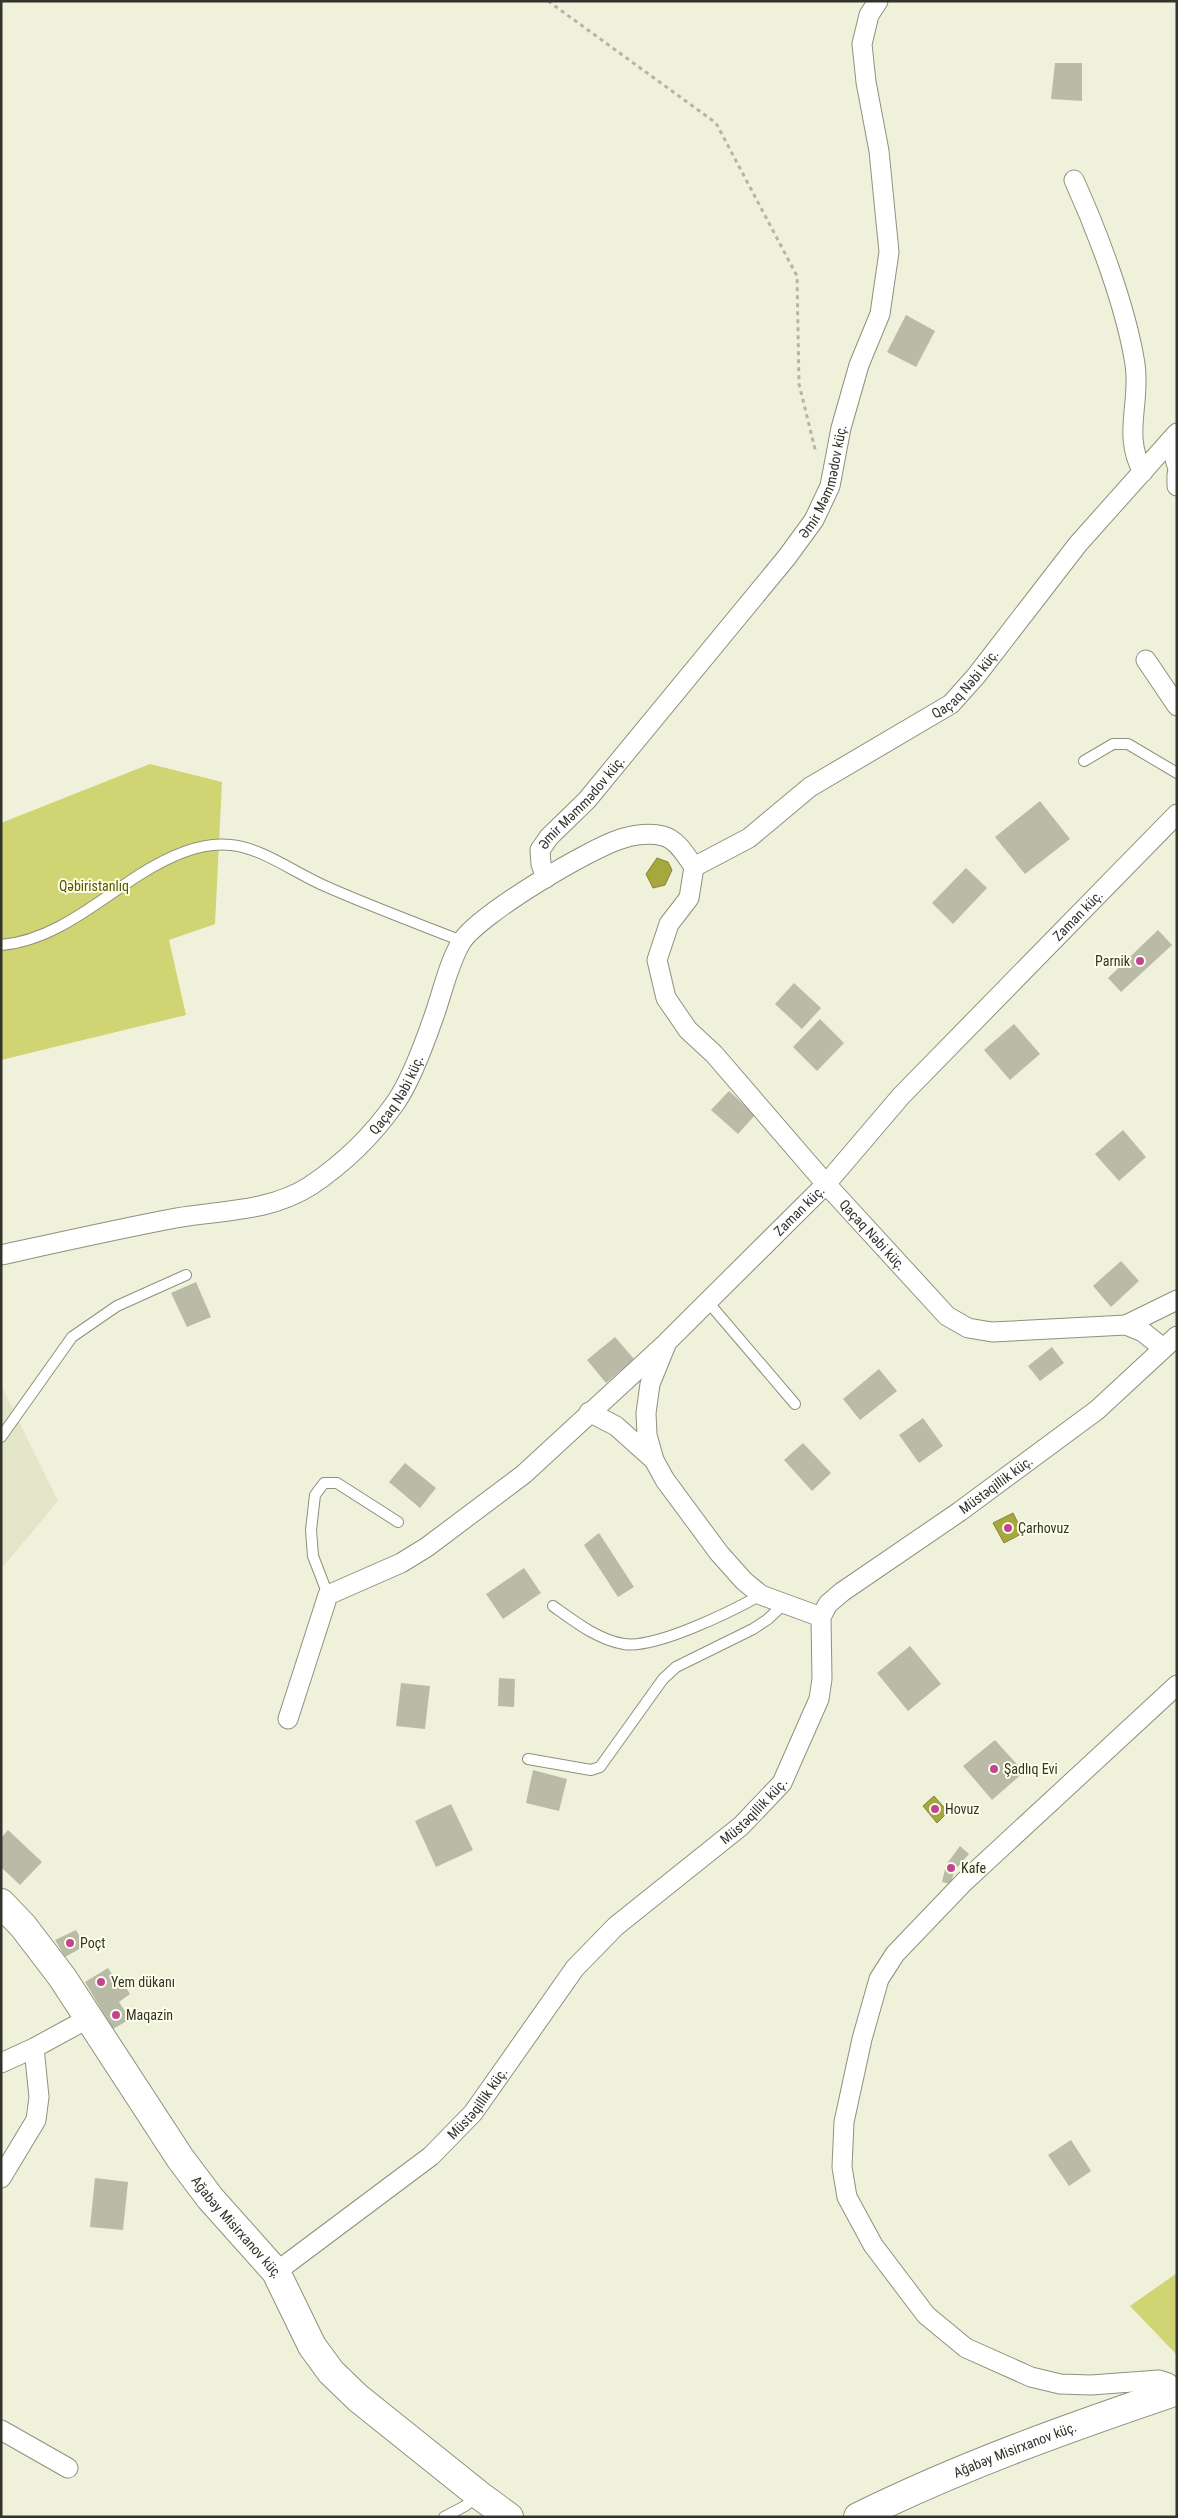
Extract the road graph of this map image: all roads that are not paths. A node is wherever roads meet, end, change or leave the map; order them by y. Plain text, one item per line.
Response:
1 (878, 1) edge
2 (1074, 180) dead end
3 (1173, 437) edge
4 (1177, 466) edge
5 (1143, 472) junction
6 (1177, 474) edge
7 (1177, 486) edge
8 (1146, 660) dead end
9 (1177, 706) edge
10 (1084, 761) dead end
11 (1177, 772) edge
12 (1177, 814) edge
13 (694, 867) junction
14 (546, 878) junction
15 (462, 941) junction
16 (1, 945) edge
17 (826, 1184) junction
18 (1, 1255) edge
19 (186, 1275) dead end
20 (1177, 1300) edge
21 (708, 1302) junction
22 (1126, 1325) junction
23 (667, 1342) junction
24 (1170, 1342) edge
25 (795, 1404) dead end
26 (589, 1412) junction
27 (1, 1437) edge
28 (654, 1460) junction
29 (398, 1522) dead end
30 (760, 1594) junction
31 (328, 1595) junction
32 (784, 1604) junction
33 (553, 1606) dead end
34 (821, 1618) junction
35 (1177, 1685) edge
36 (288, 1719) dead end
37 (528, 1759) dead end
38 (1, 1903) edge
39 (89, 2018) junction
40 (34, 2048) junction
41 (1, 2063) edge
42 (1, 2178) edge
43 (276, 2272) junction
44 (1176, 2392) edge
45 (1, 2430) edge
46 (68, 2468) dead end
47 (478, 2496) junction
48 (444, 2517) edge
49 (509, 2517) edge
50 (858, 2517) edge

1 - 14 street, Əmir Məmmədov küç.
2 - 5 street
3 - 4 street
3 - 5 street, Qaçaq Nəbi küç.
5 - 13 street, Qaçaq Nəbi küç.
6 - 7 street
8 - 9 street
10 - 11 lane
12 - 17 street, Zaman küç.
13 - 14 street, Qaçaq Nəbi küç.
13 - 17 street, Qaçaq Nəbi küç.
14 - 15 street, Qaçaq Nəbi küç.
15 - 16 lane
15 - 18 street, Qaçaq Nəbi küç.
17 - 21 street, Zaman küç.
17 - 22 street, Qaçaq Nəbi küç.
19 - 27 lane
20 - 22 street
21 - 23 street, Zaman küç.
21 - 25 lane
22 - 24 street, Qaçaq Nəbi küç.
23 - 26 street
23 - 28 street, Zaman küç.
24 - 34 street, Müstəqillik küç.
26 - 28 street
26 - 31 street
28 - 30 street, Zaman küç.
29 - 31 lane
30 - 32 street, Zaman küç.
30 - 33 lane
31 - 36 street
32 - 34 street, Zaman küç.
32 - 37 lane
34 - 43 street, Müstəqillik küç.
35 - 44 street
38 - 39 street, Ağabəy Misirxanov küç.
39 - 40 street
39 - 43 street, Ağabəy Misirxanov küç.
40 - 41 street
40 - 42 street
43 - 47 street, Ağabəy Misirxanov küç.
44 - 50 street, Ağabəy Misirxanov küç.
45 - 46 street
47 - 48 lane
47 - 49 street, Ağabəy Misirxanov küç.

